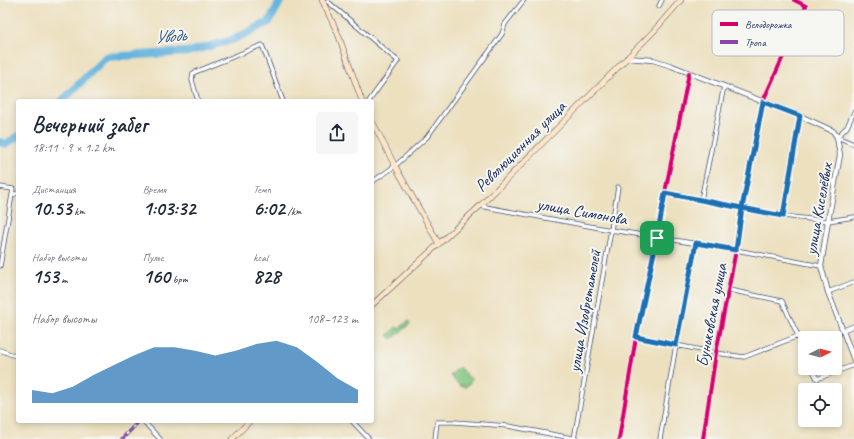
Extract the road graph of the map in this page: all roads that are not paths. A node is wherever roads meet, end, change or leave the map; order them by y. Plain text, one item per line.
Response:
1 (524, 0) edge
2 (662, 0) edge
3 (681, 0) edge
4 (794, 0) edge
5 (325, 1) edge
6 (659, 6) dead end
7 (804, 10) edge
8 (784, 56) edge
9 (627, 58) junction
10 (689, 73) junction
11 (724, 86) junction
12 (197, 99) edge
13 (282, 99) edge
14 (361, 99) edge
15 (370, 99) edge
16 (763, 102) junction
17 (854, 112) edge
18 (800, 116) junction
19 (374, 125) edge
20 (837, 137) junction
21 (854, 144) edge
22 (395, 166) junction
23 (374, 181) edge
24 (0, 187) edge
25 (618, 187) dead end
26 (665, 193) junction
27 (16, 194) edge
28 (12, 195) junction
29 (701, 200) junction
30 (480, 206) junction
31 (742, 208) junction
32 (783, 216) junction
33 (854, 217) edge
34 (828, 220) junction
35 (611, 230) junction
36 (657, 238) junction
37 (696, 243) junction
38 (439, 244) junction
39 (736, 250) junction
40 (0, 266) edge
41 (821, 266) junction
42 (854, 282) edge
43 (729, 290) junction
44 (828, 292) junction
45 (374, 303) edge
46 (854, 326) edge
47 (843, 330) junction
48 (798, 336) joint
49 (636, 337) junction
50 (676, 345) junction
51 (0, 350) edge
52 (716, 353) junction
53 (16, 356) edge
54 (854, 360) edge
55 (854, 365) edge
56 (842, 370) edge
57 (815, 375) edge
58 (828, 375) edge
59 (137, 423) edge
60 (145, 423) edge
61 (248, 423) edge
62 (354, 423) edge
63 (122, 439) edge
64 (160, 439) edge
65 (232, 439) edge
66 (369, 439) edge
67 (435, 439) edge
68 (575, 439) edge
69 (619, 439) edge
70 (660, 439) edge
71 (703, 439) edge

1 - 22 street
2 - 6 street
3 - 9 main road, Революционная улица
4 - 7 street, Буньковская улица
5 - 14 main road
5 - 15 street
8 - 16 street, Буньковская улица
9 - 10 street
9 - 30 main road, Революционная улица
10 - 11 street
10 - 26 street
11 - 16 street
11 - 29 street
12 - 13 street
16 - 18 street
16 - 31 street, Буньковская улица
17 - 20 street
18 - 20 street
18 - 32 street
19 - 22 main road
20 - 21 street
20 - 34 street, улица Киселёвых
22 - 23 street
22 - 38 main road
24 - 28 street
25 - 35 street, улица Изобретателей
26 - 29 street
26 - 36 street
27 - 28 street
28 - 40 street
29 - 31 street
30 - 35 street, улица Симонова
30 - 38 main road, Революционная улица
31 - 32 street
31 - 39 street, Буньковская улица
32 - 34 street
33 - 34 street
34 - 41 street, улица Киселёвых
35 - 36 street, улица Симонова
35 - 68 street, улица Изобретателей
36 - 37 street, улица Симонова
36 - 49 street
37 - 39 street, улица Симонова
37 - 50 street
38 - 45 main road, Революционная улица
39 - 41 street, улица Симонова
39 - 43 street, Буньковская улица
41 - 44 street, улица Киселёвых
42 - 44 street
43 - 48 street
43 - 52 street, Буньковская улица
44 - 47 street, улица Киселёвых
46 - 47 street
47 - 54 street, улица Киселёвых
48 - 52 street
49 - 50 street
49 - 69 street
50 - 52 street
50 - 70 street
51 - 53 street
52 - 71 street, Буньковская улица
55 - 56 street
57 - 58 street
59 - 63 street
60 - 64 street
61 - 65 main road
62 - 66 street
67 - 68 street

